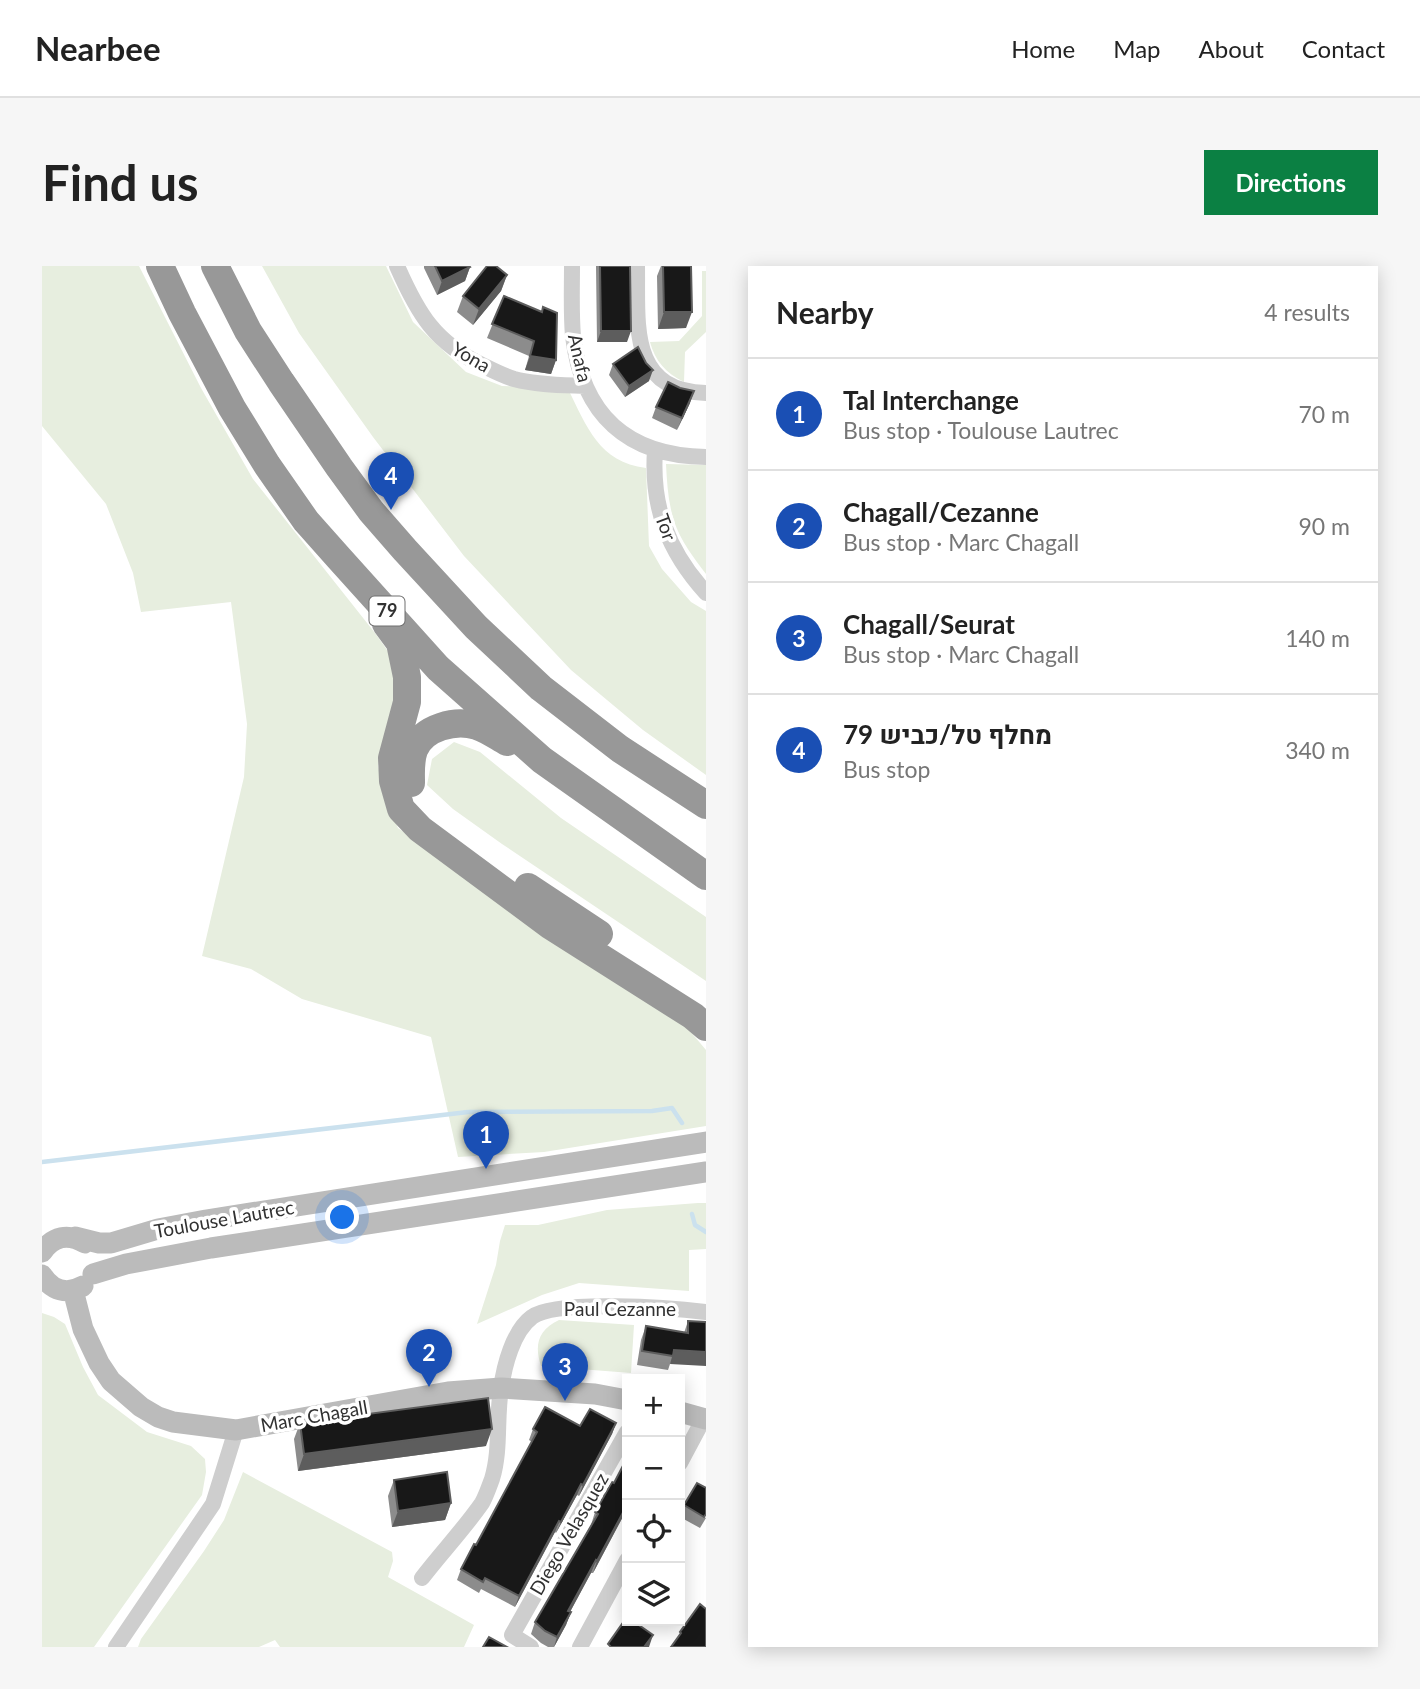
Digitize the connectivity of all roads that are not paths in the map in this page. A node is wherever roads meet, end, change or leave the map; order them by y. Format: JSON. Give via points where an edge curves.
{"nodes":[{"id":1,"x":160,"y":266,"type":"edge"},
{"id":2,"x":215,"y":266,"type":"edge"},
{"id":3,"x":397,"y":266,"type":"edge"},
{"id":4,"x":572,"y":266,"type":"edge"},
{"id":5,"x":637,"y":266,"type":"edge"},
{"id":6,"x":585,"y":386,"type":"junction"},
{"id":7,"x":706,"y":393,"type":"edge"},
{"id":8,"x":654,"y":450,"type":"junction"},
{"id":9,"x":706,"y":457,"type":"edge"},
{"id":10,"x":338,"y":557,"type":"junction"},
{"id":11,"x":706,"y":593,"type":"edge"},
{"id":12,"x":542,"y":760,"type":"junction"},
{"id":13,"x":678,"y":788,"type":"junction"},
{"id":14,"x":706,"y":796,"type":"edge"},
{"id":15,"x":706,"y":806,"type":"edge"},
{"id":16,"x":706,"y":876,"type":"edge"},
{"id":17,"x":706,"y":1006,"type":"edge"},
{"id":18,"x":706,"y":1027,"type":"edge"},
{"id":19,"x":706,"y":1142,"type":"edge"},
{"id":20,"x":706,"y":1172,"type":"edge"},
{"id":21,"x":75,"y":1237,"type":"junction"},
{"id":22,"x":43,"y":1250,"type":"edge"},
{"id":23,"x":93,"y":1274,"type":"junction"},
{"id":24,"x":53,"y":1284,"type":"edge"},
{"id":25,"x":706,"y":1312,"type":"edge"},
{"id":26,"x":501,"y":1388,"type":"junction"},
{"id":27,"x":622,"y":1399,"type":"edge"},
{"id":28,"x":685,"y":1413,"type":"edge"},
{"id":29,"x":705,"y":1418,"type":"edge"},
{"id":30,"x":236,"y":1430,"type":"junction"},
{"id":31,"x":624,"y":1437,"type":"edge"},
{"id":32,"x":685,"y":1454,"type":"edge"},
{"id":33,"x":625,"y":1563,"type":"edge"},
{"id":34,"x":422,"y":1578,"type":"dead end"},
{"id":35,"x":116,"y":1647,"type":"edge"},
{"id":36,"x":531,"y":1647,"type":"edge"},
{"id":37,"x":580,"y":1647,"type":"edge"}],
"edges":[{"from":1,"to":10,"type":"highway","number":"79","via":[[267,465]]},
{"from":2,"to":13,"type":"highway","via":[[281,382],[371,511],[405,550],[541,688]]},
{"from":3,"to":6,"type":"street","name":"Yona","via":[[423,317],[452,349],[514,379]]},
{"from":4,"to":6,"type":"street","name":"Anafa","via":[[573,338]]},
{"from":5,"to":7,"type":"street","via":[[639,334],[645,358],[667,383]]},
{"from":6,"to":8,"type":"street","name":"Anafa","via":[[611,423]]},
{"from":8,"to":9,"type":"street","name":"Anafa"},
{"from":8,"to":11,"type":"street","name":"Tor","via":[[655,494],[662,522],[678,557]]},
{"from":10,"to":12,"type":"highway","number":"79","via":[[438,668]]},
{"from":10,"to":18,"type":"highway","via":[[400,643],[407,702],[393,758],[393,781],[401,808],[420,829],[551,926]]},
{"from":12,"to":16,"type":"highway","number":"79"},
{"from":12,"to":17,"type":"highway","via":[[477,726],[454,723],[432,729],[415,746],[410,765],[412,788],[432,819]]},
{"from":13,"to":14,"type":"highway"},
{"from":13,"to":15,"type":"highway"},
{"from":19,"to":21,"type":"main road","name":"Toulouse Lautrec","via":[[206,1220],[111,1242]]},
{"from":20,"to":23,"type":"main road","name":"Toulouse Lautrec","via":[[211,1248]]},
{"from":21,"to":22,"type":"main road","via":[[59,1237]]},
{"from":21,"to":23,"type":"main road","via":[[94,1256]]},
{"from":23,"to":24,"type":"main road","via":[[82,1287]]},
{"from":24,"to":30,"type":"main road","name":"Marc Chagall","via":[[111,1381],[141,1407],[173,1422]]},
{"from":25,"to":26,"type":"street","name":"Paul Cezanne","via":[[595,1306],[550,1309],[533,1316],[520,1329]]},
{"from":26,"to":27,"type":"main road","name":"Marc Chagall"},
{"from":26,"to":30,"type":"main road","name":"Marc Chagall","via":[[448,1392]]},
{"from":26,"to":34,"type":"street","name":"Paul Cezanne","via":[[497,1453],[483,1501]]},
{"from":28,"to":29,"type":"main road"},
{"from":29,"to":32,"type":"street"},
{"from":30,"to":35,"type":"street","via":[[213,1504]]},
{"from":31,"to":36,"type":"street","name":"Diego Velasquez","via":[[512,1635]]},
{"from":33,"to":37,"type":"street"}]}
